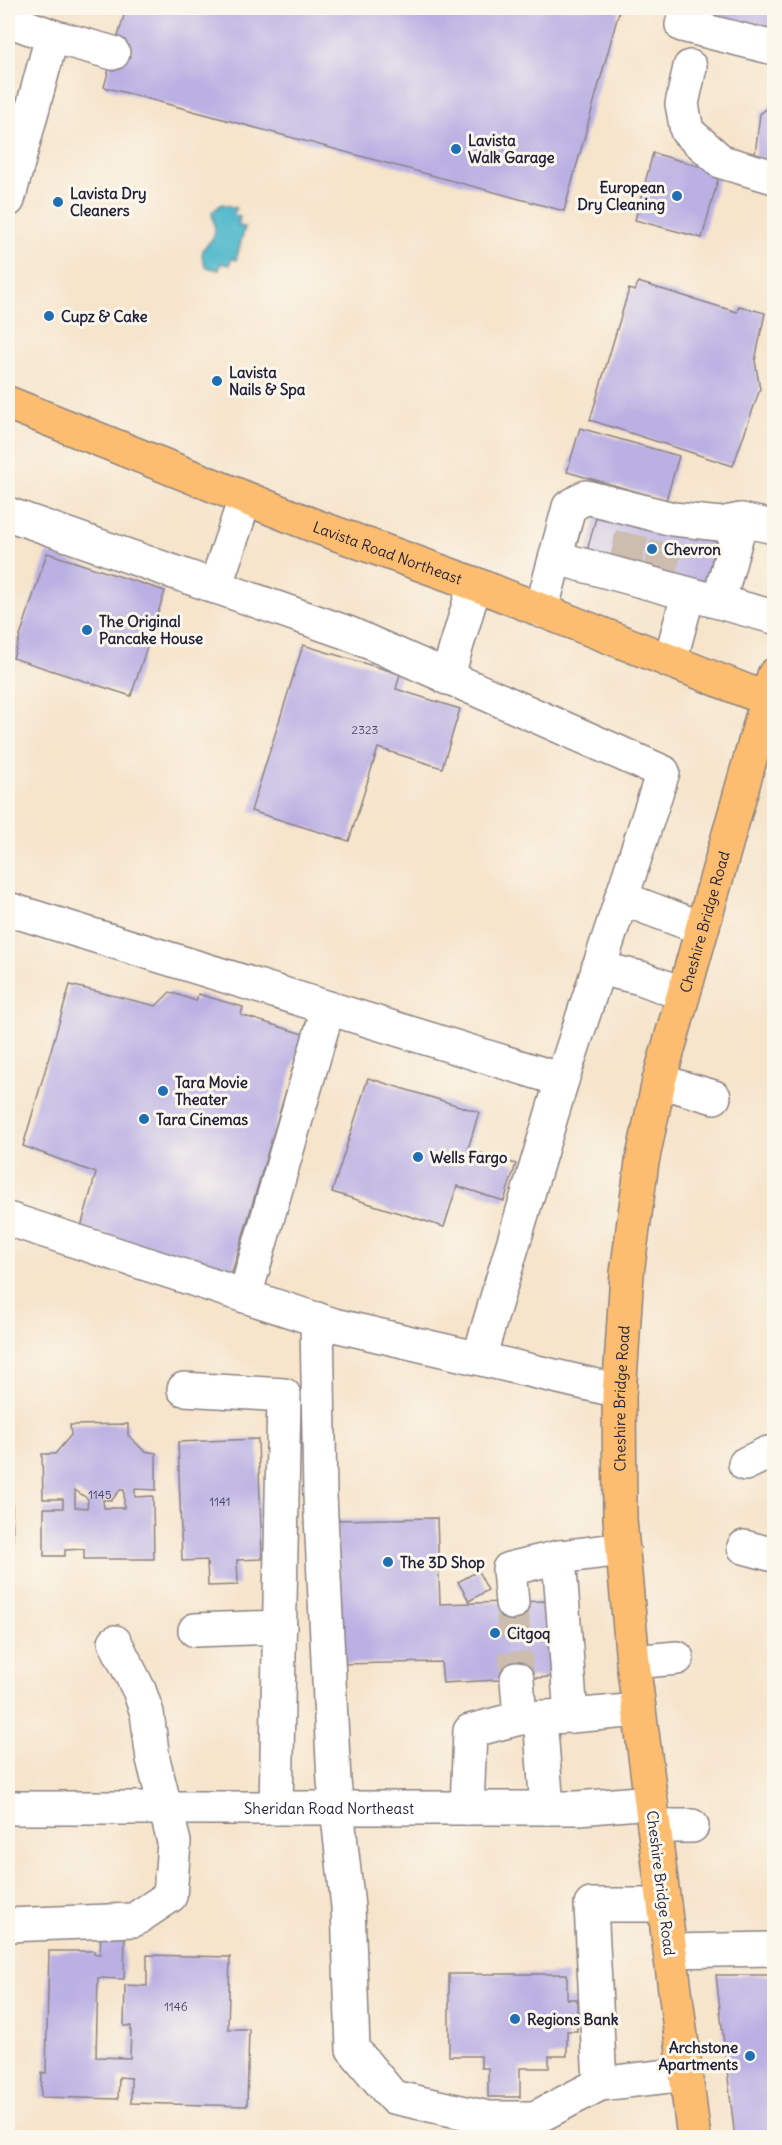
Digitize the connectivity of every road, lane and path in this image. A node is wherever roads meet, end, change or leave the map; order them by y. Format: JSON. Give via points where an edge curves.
{"nodes":[{"id":1,"x":687,"y":8,"type":"edge"},
{"id":2,"x":8,"y":20,"type":"edge"},
{"id":3,"x":52,"y":36,"type":"junction"},
{"id":4,"x":774,"y":48,"type":"edge"},
{"id":5,"x":113,"y":52,"type":"dead end"},
{"id":6,"x":690,"y":67,"type":"dead end"},
{"id":7,"x":774,"y":177,"type":"edge"},
{"id":8,"x":8,"y":200,"type":"edge"},
{"id":9,"x":8,"y":403,"type":"edge"},
{"id":10,"x":245,"y":499,"type":"junction"},
{"id":11,"x":8,"y":514,"type":"edge"},
{"id":12,"x":741,"y":520,"type":"junction"},
{"id":13,"x":774,"y":527,"type":"edge"},
{"id":14,"x":557,"y":558,"type":"junction"},
{"id":15,"x":475,"y":584,"type":"junction"},
{"id":16,"x":215,"y":587,"type":"junction"},
{"id":17,"x":704,"y":598,"type":"junction"},
{"id":18,"x":541,"y":610,"type":"junction"},
{"id":19,"x":774,"y":616,"type":"edge"},
{"id":20,"x":670,"y":661,"type":"junction"},
{"id":21,"x":447,"y":678,"type":"junction"},
{"id":22,"x":772,"y":692,"type":"edge"},
{"id":23,"x":621,"y":898,"type":"junction"},
{"id":24,"x":8,"y":909,"type":"edge"},
{"id":25,"x":701,"y":928,"type":"junction"},
{"id":26,"x":598,"y":968,"type":"junction"},
{"id":27,"x":683,"y":994,"type":"junction"},
{"id":28,"x":328,"y":1008,"type":"junction"},
{"id":29,"x":562,"y":1080,"type":"junction"},
{"id":30,"x":660,"y":1081,"type":"junction"},
{"id":31,"x":714,"y":1097,"type":"dead end"},
{"id":32,"x":8,"y":1220,"type":"edge"},
{"id":33,"x":245,"y":1296,"type":"junction"},
{"id":34,"x":317,"y":1319,"type":"junction"},
{"id":35,"x":479,"y":1358,"type":"junction"},
{"id":36,"x":184,"y":1389,"type":"dead end"},
{"id":37,"x":619,"y":1391,"type":"junction"},
{"id":38,"x":623,"y":1550,"type":"junction"},
{"id":39,"x":559,"y":1557,"type":"junction"},
{"id":40,"x":512,"y":1603,"type":"tunnel mouth"},
{"id":41,"x":280,"y":1627,"type":"junction"},
{"id":42,"x":195,"y":1630,"type":"dead end"},
{"id":43,"x":115,"y":1642,"type":"dead end"},
{"id":44,"x":677,"y":1658,"type":"dead end"},
{"id":45,"x":633,"y":1662,"type":"junction"},
{"id":46,"x":517,"y":1679,"type":"tunnel mouth"},
{"id":47,"x":639,"y":1710,"type":"junction"},
{"id":48,"x":544,"y":1717,"type":"junction"},
{"id":49,"x":8,"y":1808,"type":"edge"},
{"id":50,"x":276,"y":1808,"type":"junction"},
{"id":51,"x":335,"y":1808,"type":"junction"},
{"id":52,"x":467,"y":1808,"type":"junction"},
{"id":53,"x":547,"y":1808,"type":"junction"},
{"id":54,"x":165,"y":1810,"type":"junction"},
{"id":55,"x":652,"y":1814,"type":"junction"},
{"id":56,"x":692,"y":1826,"type":"dead end"},
{"id":57,"x":664,"y":1905,"type":"junction"},
{"id":58,"x":8,"y":1925,"type":"edge"},
{"id":59,"x":774,"y":1949,"type":"edge"},
{"id":60,"x":670,"y":1951,"type":"junction"},
{"id":61,"x":686,"y":2074,"type":"junction"},
{"id":62,"x":600,"y":2084,"type":"junction"},
{"id":63,"x":694,"y":2138,"type":"edge"}],
"edges":[{"from":1,"to":4,"type":"street","via":[[682,25]]},
{"from":2,"to":3,"type":"street"},
{"from":3,"to":5,"type":"street"},
{"from":3,"to":8,"type":"street"},
{"from":6,"to":7,"type":"street","via":[[682,104],[687,131],[722,162]]},
{"from":9,"to":10,"type":"main road","name":"Lavista Road Northeast"},
{"from":10,"to":15,"type":"main road","name":"Lavista Road Northeast"},
{"from":10,"to":16,"type":"street"},
{"from":11,"to":16,"type":"street"},
{"from":12,"to":13,"type":"street"},
{"from":12,"to":14,"type":"street","via":[[671,524],[586,497],[570,507]]},
{"from":12,"to":17,"type":"street"},
{"from":14,"to":17,"type":"street","via":[[623,570]]},
{"from":14,"to":18,"type":"street"},
{"from":15,"to":18,"type":"main road","name":"Lavista Road Northeast"},
{"from":15,"to":21,"type":"street"},
{"from":16,"to":21,"type":"street","via":[[348,633]]},
{"from":17,"to":19,"type":"street"},
{"from":17,"to":20,"type":"street"},
{"from":18,"to":20,"type":"main road","name":"Lavista Road Northeast"},
{"from":20,"to":22,"type":"main road","name":"Lavista Road Northeast"},
{"from":21,"to":23,"type":"street","via":[[663,772]]},
{"from":22,"to":25,"type":"main road","name":"Cheshire Bridge Road"},
{"from":23,"to":25,"type":"street"},
{"from":23,"to":26,"type":"street"},
{"from":24,"to":28,"type":"street"},
{"from":25,"to":27,"type":"main road","name":"Cheshire Bridge Road"},
{"from":26,"to":27,"type":"street","via":[[641,978]]},
{"from":26,"to":29,"type":"street"},
{"from":27,"to":30,"type":"main road","name":"Cheshire Bridge Road"},
{"from":28,"to":29,"type":"street"},
{"from":28,"to":33,"type":"street"},
{"from":29,"to":35,"type":"street"},
{"from":30,"to":31,"type":"street"},
{"from":30,"to":37,"type":"main road","name":"Cheshire Bridge Road","via":[[642,1162],[627,1273]]},
{"from":32,"to":33,"type":"street"},
{"from":33,"to":34,"type":"street"},
{"from":34,"to":35,"type":"street"},
{"from":34,"to":51,"type":"street","via":[[320,1496]]},
{"from":35,"to":37,"type":"street"},
{"from":36,"to":41,"type":"street","via":[[284,1395]]},
{"from":37,"to":38,"type":"main road","name":"Cheshire Bridge Road"},
{"from":38,"to":39,"type":"street"},
{"from":38,"to":45,"type":"main road","name":"Cheshire Bridge Road"},
{"from":39,"to":40,"type":"street","via":[[509,1569]]},
{"from":39,"to":48,"type":"street"},
{"from":41,"to":42,"type":"street"},
{"from":41,"to":50,"type":"street"},
{"from":43,"to":54,"type":"street","via":[[147,1713]]},
{"from":44,"to":45,"type":"street"},
{"from":45,"to":47,"type":"main road","name":"Cheshire Bridge Road"},
{"from":46,"to":48,"type":"street"},
{"from":47,"to":48,"type":"street"},
{"from":47,"to":55,"type":"main road","name":"Cheshire Bridge Road"},
{"from":48,"to":52,"type":"street","via":[[470,1731]]},
{"from":48,"to":53,"type":"street"},
{"from":49,"to":54,"type":"street","name":"Sheridan Road Northeast"},
{"from":50,"to":51,"type":"street","name":"Sheridan Road Northeast"},
{"from":50,"to":54,"type":"street","name":"Sheridan Road Northeast"},
{"from":51,"to":52,"type":"street","name":"Sheridan Road Northeast"},
{"from":51,"to":62,"type":"street","via":[[348,1907],[353,2049],[393,2097],[489,2118],[535,2118]]},
{"from":52,"to":53,"type":"street","name":"Sheridan Road Northeast"},
{"from":53,"to":55,"type":"street","name":"Sheridan Road Northeast"},
{"from":54,"to":58,"type":"street","via":[[174,1842],[170,1896],[134,1920]]},
{"from":55,"to":56,"type":"street","name":"Sheridan Road Northeast"},
{"from":55,"to":57,"type":"main road","name":"Cheshire Bridge Road"},
{"from":57,"to":60,"type":"main road","name":"Cheshire Bridge Road"},
{"from":57,"to":62,"type":"street","via":[[591,1905]]},
{"from":59,"to":60,"type":"street"},
{"from":60,"to":61,"type":"main road","name":"Cheshire Bridge Road"},
{"from":61,"to":62,"type":"street"},
{"from":61,"to":63,"type":"main road","name":"Cheshire Bridge Road"}]}
